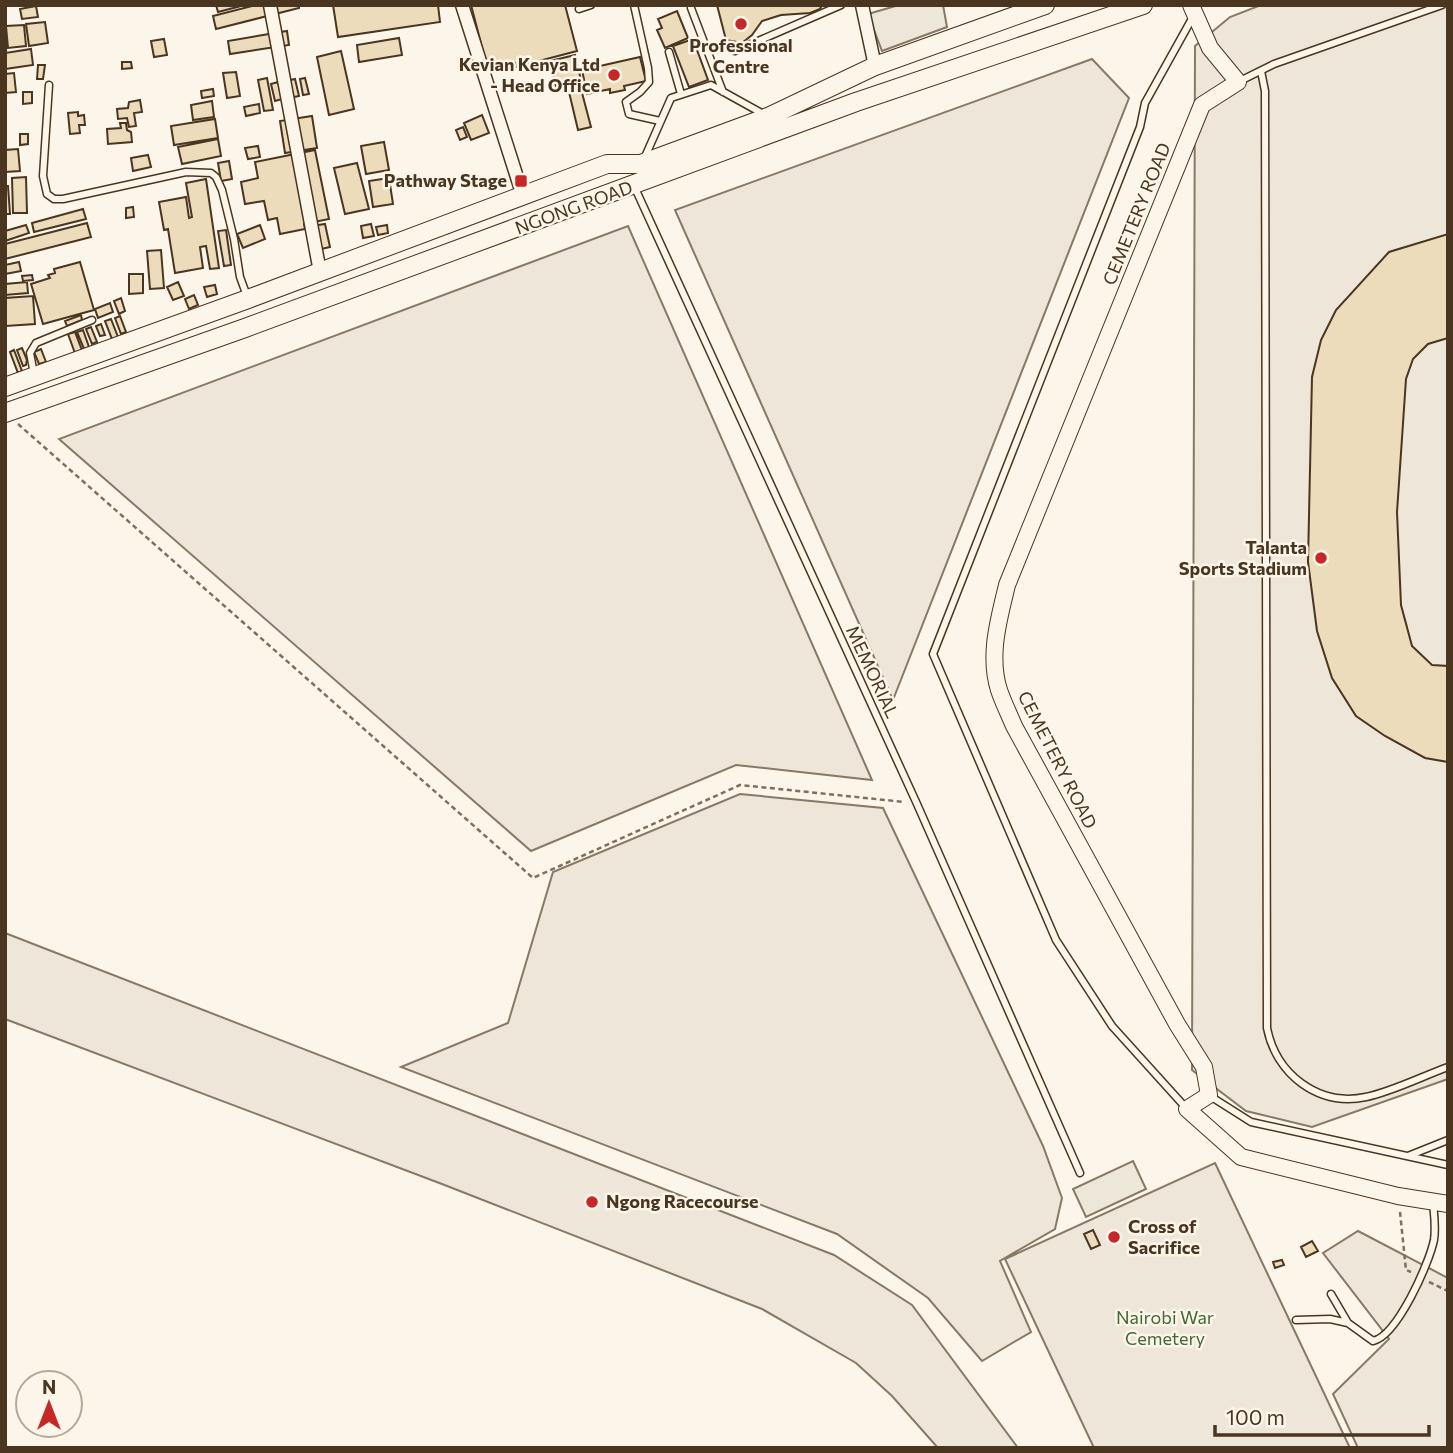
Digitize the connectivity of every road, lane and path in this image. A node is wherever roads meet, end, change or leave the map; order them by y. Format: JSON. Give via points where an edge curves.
{"nodes":[{"id":1,"x":270,"y":5,"type":"edge"},
{"id":2,"x":462,"y":5,"type":"edge"},
{"id":3,"x":591,"y":5,"type":"edge"},
{"id":4,"x":634,"y":5,"type":"edge"},
{"id":5,"x":841,"y":5,"type":"edge"},
{"id":6,"x":862,"y":5,"type":"edge"},
{"id":7,"x":1045,"y":5,"type":"edge"},
{"id":8,"x":1143,"y":5,"type":"edge"},
{"id":9,"x":1442,"y":5,"type":"edge"},
{"id":10,"x":691,"y":8,"type":"dead end"},
{"id":11,"x":579,"y":9,"type":"dead end"},
{"id":12,"x":1193,"y":9,"type":"edge"},
{"id":13,"x":735,"y":51,"type":"dead end"},
{"id":14,"x":669,"y":52,"type":"dead end"},
{"id":15,"x":876,"y":66,"type":"junction"},
{"id":16,"x":1261,"y":71,"type":"junction"},
{"id":17,"x":1238,"y":82,"type":"junction"},
{"id":18,"x":49,"y":85,"type":"dead end"},
{"id":19,"x":723,"y":92,"type":"junction"},
{"id":20,"x":681,"y":94,"type":"junction"},
{"id":21,"x":768,"y":117,"type":"junction"},
{"id":22,"x":660,"y":121,"type":"junction"},
{"id":23,"x":641,"y":164,"type":"junction"},
{"id":24,"x":634,"y":186,"type":"junction"},
{"id":25,"x":523,"y":195,"type":"junction"},
{"id":26,"x":320,"y":272,"type":"junction"},
{"id":27,"x":248,"y":299,"type":"junction"},
{"id":28,"x":92,"y":320,"type":"dead end"},
{"id":29,"x":35,"y":376,"type":"junction"},
{"id":30,"x":5,"y":387,"type":"edge"},
{"id":31,"x":5,"y":413,"type":"edge"},
{"id":32,"x":917,"y":804,"type":"junction"},
{"id":33,"x":1448,"y":1067,"type":"edge"},
{"id":34,"x":1209,"y":1095,"type":"junction"},
{"id":35,"x":1186,"y":1109,"type":"junction"},
{"id":36,"x":1448,"y":1140,"type":"edge"},
{"id":37,"x":1406,"y":1156,"type":"junction"},
{"id":38,"x":1448,"y":1165,"type":"edge"},
{"id":39,"x":1080,"y":1173,"type":"dead end"},
{"id":40,"x":1398,"y":1196,"type":"junction"},
{"id":41,"x":1440,"y":1203,"type":"edge"},
{"id":42,"x":1420,"y":1277,"type":"junction"},
{"id":43,"x":1448,"y":1292,"type":"edge"},
{"id":44,"x":1331,"y":1294,"type":"dead end"},
{"id":45,"x":1296,"y":1320,"type":"dead end"},
{"id":46,"x":1348,"y":1323,"type":"junction"}],
"edges":[{"from":1,"to":26,"type":"street"},
{"from":2,"to":25,"type":"street"},
{"from":3,"to":11,"type":"lane"},
{"from":4,"to":22,"type":"lane","via":[[649,82],[626,103],[629,114]]},
{"from":5,"to":13,"type":"lane"},
{"from":6,"to":15,"type":"street"},
{"from":7,"to":15,"type":"main road","name":"NGONG ROAD"},
{"from":8,"to":24,"type":"main road","name":"NGONG ROAD","via":[[856,102]]},
{"from":9,"to":16,"type":"lane"},
{"from":10,"to":19,"type":"lane"},
{"from":12,"to":17,"type":"street","via":[[1210,48]]},
{"from":12,"to":35,"type":"lane","via":[[1145,103],[1140,127],[933,654],[1056,940],[1112,1026]]},
{"from":14,"to":20,"type":"lane"},
{"from":15,"to":21,"type":"main road","name":"NGONG ROAD"},
{"from":16,"to":17,"type":"lane"},
{"from":16,"to":33,"type":"lane","via":[[1265,91],[1270,1044],[1287,1072],[1302,1085],[1331,1096],[1366,1097]]},
{"from":17,"to":34,"type":"street","name":"CEMETERY ROAD","via":[[1202,105],[1007,585],[995,636],[999,688],[1014,726],[1204,1067]]},
{"from":18,"to":27,"type":"lane","via":[[43,176],[47,194],[63,199],[186,172],[211,173],[222,190]]},
{"from":19,"to":20,"type":"lane","via":[[711,85]]},
{"from":19,"to":21,"type":"lane"},
{"from":20,"to":22,"type":"lane","via":[[671,97]]},
{"from":21,"to":23,"type":"main road","name":"NGONG ROAD"},
{"from":22,"to":23,"type":"lane"},
{"from":23,"to":25,"type":"main road","name":"NGONG ROAD","via":[[607,164]]},
{"from":24,"to":31,"type":"main road","name":"NGONG ROAD"},
{"from":24,"to":32,"type":"lane","name":"MEMORIAL"},
{"from":25,"to":26,"type":"main road","name":"NGONG ROAD"},
{"from":26,"to":27,"type":"main road","name":"NGONG ROAD"},
{"from":27,"to":29,"type":"main road","name":"NGONG ROAD"},
{"from":28,"to":29,"type":"lane","via":[[36,343],[30,353]]},
{"from":29,"to":30,"type":"main road","name":"NGONG ROAD"},
{"from":31,"to":32,"type":"path","via":[[534,878],[740,785]]},
{"from":32,"to":39,"type":"lane","name":"MEMORIAL"},
{"from":34,"to":35,"type":"street"},
{"from":34,"to":37,"type":"lane","via":[[1251,1122]]},
{"from":35,"to":40,"type":"street","via":[[1241,1157]]},
{"from":36,"to":37,"type":"lane"},
{"from":37,"to":38,"type":"lane"},
{"from":40,"to":41,"type":"street"},
{"from":40,"to":42,"type":"path","via":[[1406,1270]]},
{"from":41,"to":42,"type":"lane","via":[[1434,1239]]},
{"from":42,"to":43,"type":"path"},
{"from":42,"to":46,"type":"lane","via":[[1406,1307],[1377,1340]]},
{"from":44,"to":46,"type":"lane"},
{"from":45,"to":46,"type":"lane"}]}
